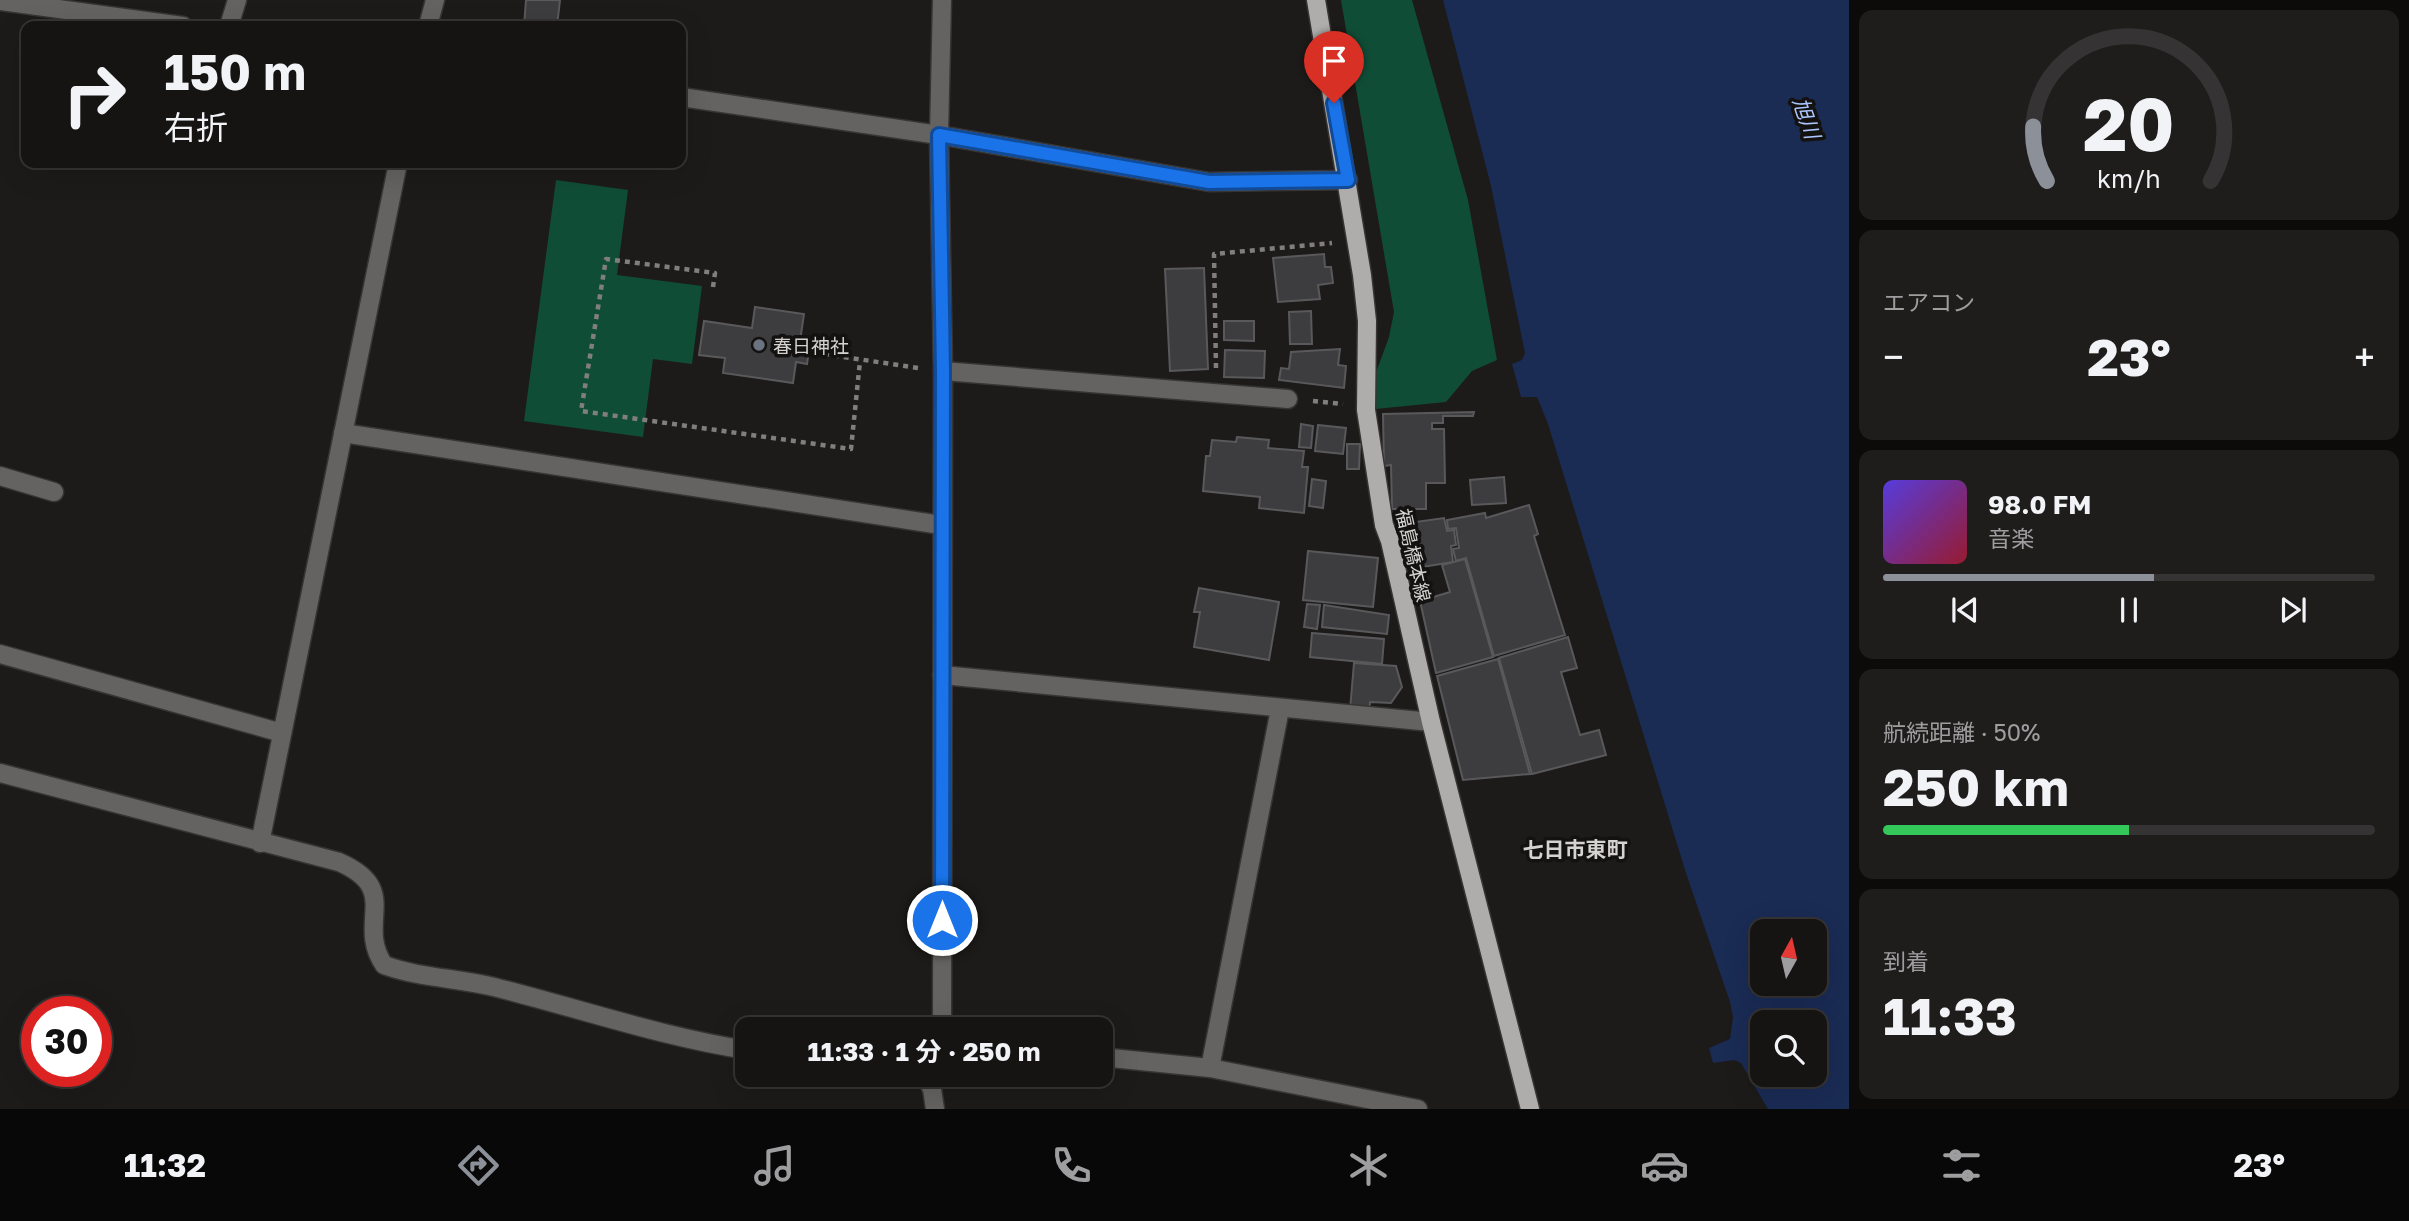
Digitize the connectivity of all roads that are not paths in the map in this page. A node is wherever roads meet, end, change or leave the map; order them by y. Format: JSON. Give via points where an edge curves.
{"nodes":[{"id":1,"x":237,"y":0,"type":"edge"},
{"id":2,"x":435,"y":0,"type":"edge"},
{"id":3,"x":942,"y":0,"type":"edge"},
{"id":4,"x":1316,"y":0,"type":"edge"},
{"id":5,"x":0,"y":1,"type":"edge"},
{"id":6,"x":146,"y":21,"type":"edge"},
{"id":7,"x":231,"y":21,"type":"edge"},
{"id":8,"x":429,"y":21,"type":"edge"},
{"id":9,"x":686,"y":98,"type":"edge"},
{"id":10,"x":939,"y":135,"type":"junction"},
{"id":11,"x":397,"y":168,"type":"edge"},
{"id":12,"x":1348,"y":180,"type":"junction"},
{"id":13,"x":943,"y":371,"type":"junction"},
{"id":14,"x":1288,"y":399,"type":"road end"},
{"id":15,"x":344,"y":433,"type":"junction"},
{"id":16,"x":0,"y":476,"type":"edge"},
{"id":17,"x":54,"y":492,"type":"dead end"},
{"id":18,"x":941,"y":525,"type":"junction"},
{"id":19,"x":0,"y":654,"type":"edge"},
{"id":20,"x":942,"y":675,"type":"junction"},
{"id":21,"x":1280,"y":709,"type":"junction"},
{"id":22,"x":1431,"y":722,"type":"junction"},
{"id":23,"x":282,"y":733,"type":"junction"},
{"id":24,"x":0,"y":773,"type":"edge"},
{"id":25,"x":260,"y":844,"type":"junction"},
{"id":26,"x":942,"y":1017,"type":"edge"},
{"id":27,"x":735,"y":1048,"type":"edge"},
{"id":28,"x":1113,"y":1058,"type":"edge"},
{"id":29,"x":1210,"y":1068,"type":"junction"},
{"id":30,"x":931,"y":1087,"type":"edge"},
{"id":31,"x":935,"y":1109,"type":"edge"},
{"id":32,"x":1418,"y":1109,"type":"edge"},
{"id":33,"x":1530,"y":1109,"type":"edge"}],
"edges":[{"from":1,"to":7,"type":"street"},
{"from":2,"to":8,"type":"street"},
{"from":3,"to":10,"type":"street"},
{"from":4,"to":12,"type":"main road","name":"福島橋本線"},
{"from":5,"to":6,"type":"street"},
{"from":9,"to":10,"type":"street"},
{"from":10,"to":12,"type":"street","via":[[1209,182]]},
{"from":10,"to":13,"type":"street"},
{"from":11,"to":15,"type":"street"},
{"from":12,"to":22,"type":"main road","name":"福島橋本線","via":[[1367,321],[1366,407],[1384,525]]},
{"from":13,"to":14,"type":"street"},
{"from":13,"to":18,"type":"street"},
{"from":15,"to":18,"type":"street"},
{"from":15,"to":23,"type":"street"},
{"from":16,"to":17,"type":"street"},
{"from":18,"to":20,"type":"street"},
{"from":19,"to":23,"type":"street"},
{"from":20,"to":21,"type":"street"},
{"from":20,"to":26,"type":"street"},
{"from":21,"to":22,"type":"street"},
{"from":21,"to":29,"type":"street"},
{"from":22,"to":33,"type":"main road","name":"福島橋本線"},
{"from":23,"to":25,"type":"street"},
{"from":24,"to":25,"type":"street"},
{"from":25,"to":27,"type":"street","via":[[339,862],[362,872],[372,888],[373,940],[384,965],[490,986]]},
{"from":28,"to":29,"type":"street"},
{"from":29,"to":32,"type":"street"},
{"from":30,"to":31,"type":"street"}]}
